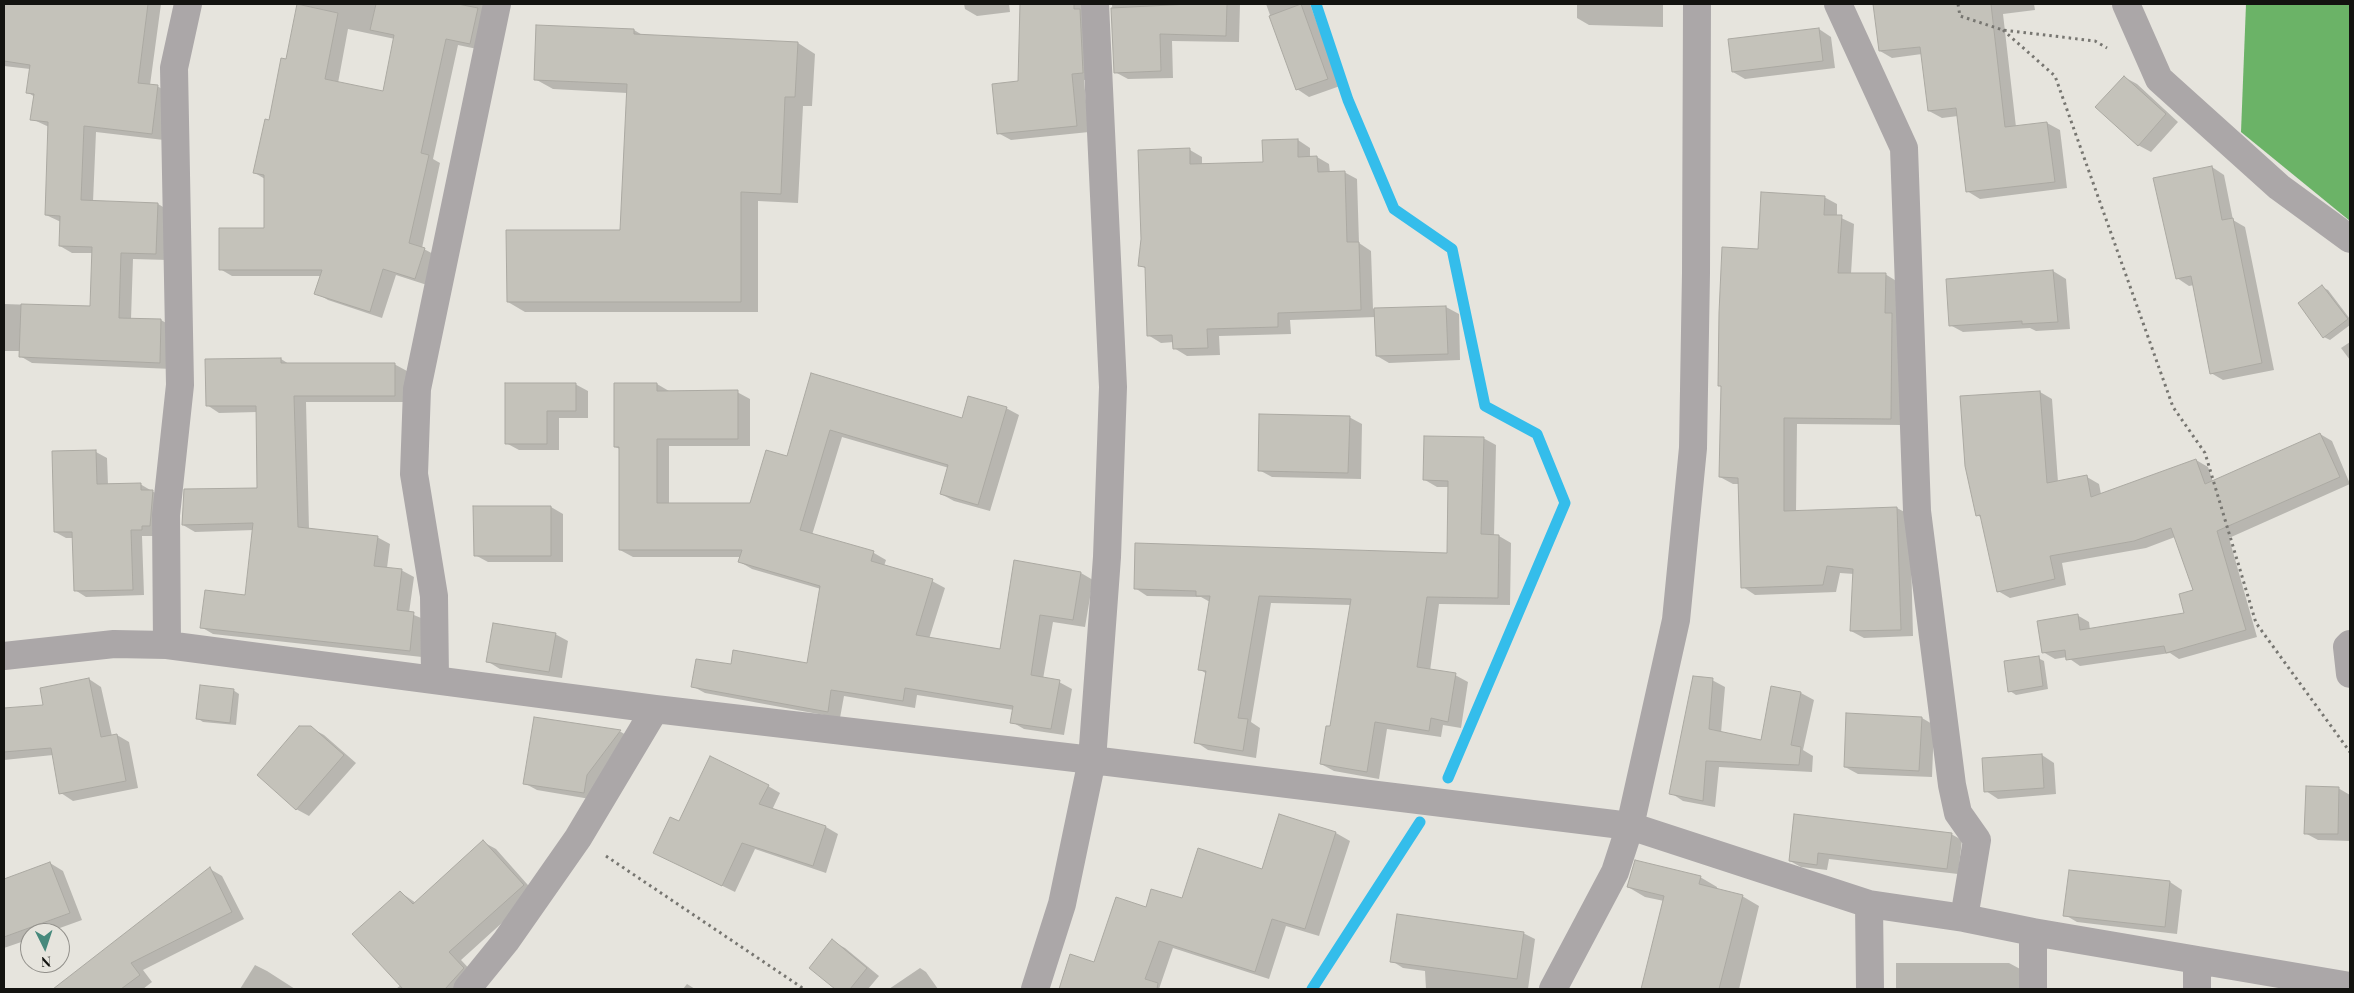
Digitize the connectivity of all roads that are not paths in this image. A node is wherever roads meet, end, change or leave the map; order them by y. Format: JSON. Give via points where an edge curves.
{"nodes":[{"id":1,"x":188,"y":4,"type":"edge"},
{"id":2,"x":497,"y":4,"type":"edge"},
{"id":3,"x":1095,"y":4,"type":"edge"},
{"id":4,"x":1697,"y":4,"type":"edge"},
{"id":5,"x":1838,"y":4,"type":"edge"},
{"id":6,"x":2126,"y":4,"type":"edge"},
{"id":7,"x":2350,"y":239,"type":"edge"},
{"id":8,"x":2350,"y":644,"type":"edge"},
{"id":9,"x":167,"y":645,"type":"junction"},
{"id":10,"x":4,"y":656,"type":"edge"},
{"id":11,"x":2350,"y":674,"type":"edge"},
{"id":12,"x":435,"y":679,"type":"junction"},
{"id":13,"x":655,"y":709,"type":"junction"},
{"id":14,"x":1092,"y":760,"type":"junction"},
{"id":15,"x":1630,"y":826,"type":"junction"},
{"id":16,"x":1869,"y":904,"type":"junction"},
{"id":17,"x":1964,"y":918,"type":"junction"},
{"id":18,"x":2033,"y":932,"type":"junction"},
{"id":19,"x":2197,"y":960,"type":"junction"},
{"id":20,"x":2350,"y":986,"type":"edge"},
{"id":21,"x":466,"y":989,"type":"edge"},
{"id":22,"x":1035,"y":989,"type":"edge"},
{"id":23,"x":1553,"y":989,"type":"edge"},
{"id":24,"x":1870,"y":989,"type":"edge"},
{"id":25,"x":2033,"y":989,"type":"edge"},
{"id":26,"x":2197,"y":989,"type":"edge"}],
"edges":[{"from":1,"to":9,"type":"street","via":[[174,68],[180,385],[166,515]]},
{"from":2,"to":12,"type":"street","via":[[417,389],[414,474],[434,596]]},
{"from":3,"to":14,"type":"street","via":[[1113,387],[1107,556]]},
{"from":4,"to":15,"type":"street","via":[[1692,448],[1676,620]]},
{"from":5,"to":17,"type":"street","via":[[1904,148],[1917,511],[1952,785],[1958,813],[1976,840]]},
{"from":6,"to":7,"type":"street","via":[[2159,80],[2279,187]]},
{"from":8,"to":11,"type":"street","via":[[2347,647]]},
{"from":9,"to":10,"type":"street","via":[[114,644]]},
{"from":9,"to":12,"type":"street"},
{"from":12,"to":13,"type":"street"},
{"from":13,"to":14,"type":"street"},
{"from":13,"to":21,"type":"street","via":[[578,838],[506,941]]},
{"from":14,"to":15,"type":"street"},
{"from":14,"to":22,"type":"street","via":[[1062,904]]},
{"from":15,"to":16,"type":"street"},
{"from":15,"to":23,"type":"street","via":[[1615,872]]},
{"from":16,"to":17,"type":"street"},
{"from":16,"to":24,"type":"street"},
{"from":17,"to":18,"type":"street"},
{"from":18,"to":19,"type":"street"},
{"from":18,"to":25,"type":"street"},
{"from":19,"to":20,"type":"street"},
{"from":19,"to":26,"type":"street"}]}
